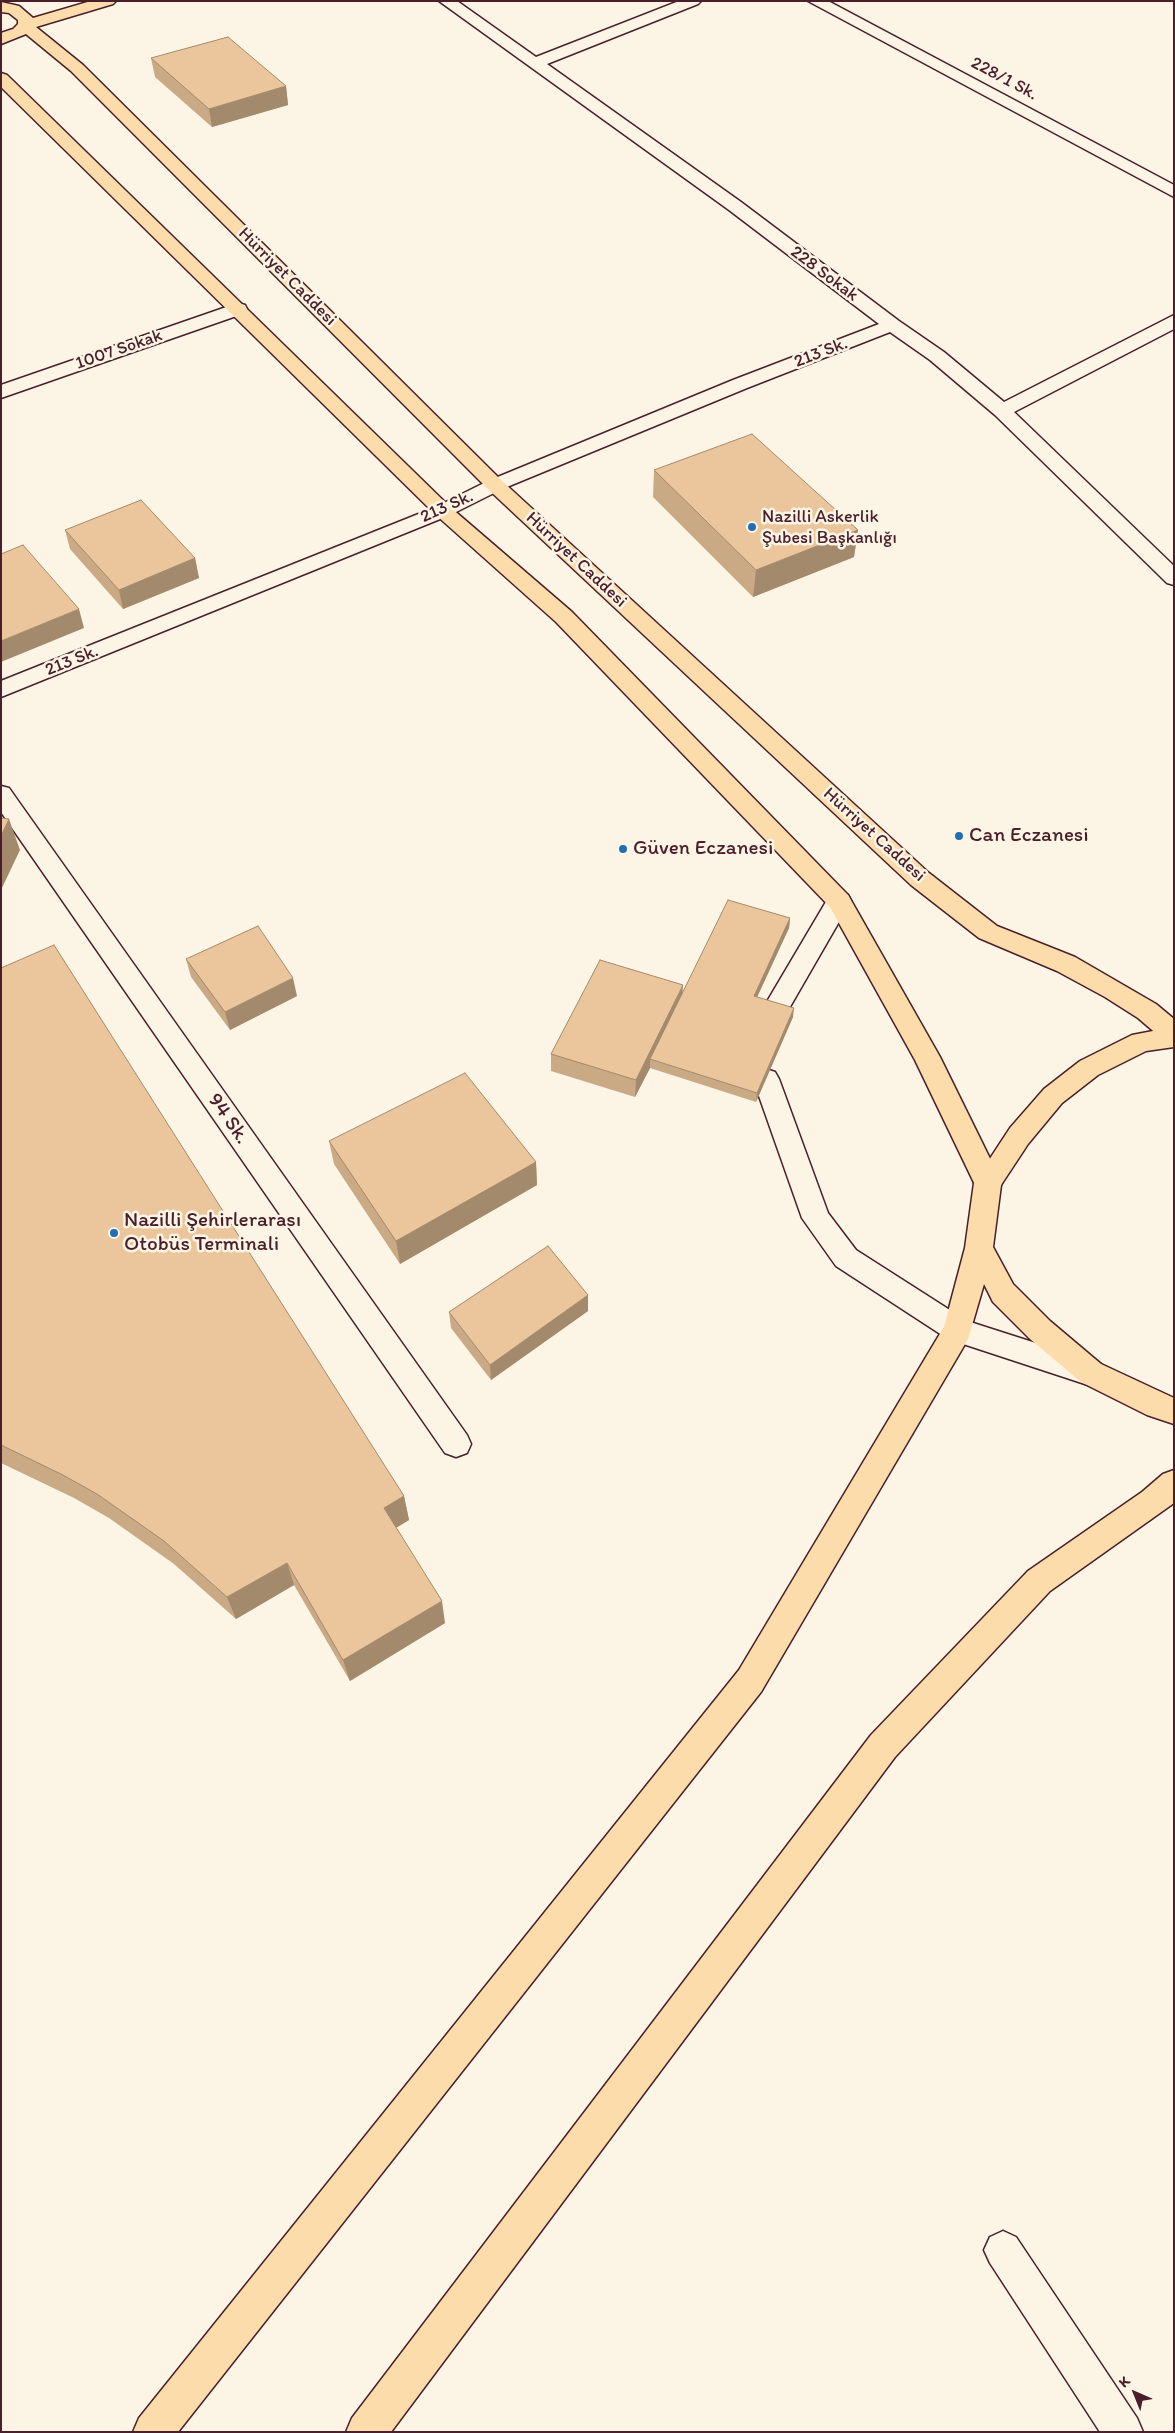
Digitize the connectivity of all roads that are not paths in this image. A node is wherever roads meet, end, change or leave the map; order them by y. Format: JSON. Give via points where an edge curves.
{"nodes":[{"id":1,"x":108,"y":1,"type":"edge"},
{"id":2,"x":447,"y":1,"type":"edge"},
{"id":3,"x":693,"y":1,"type":"edge"},
{"id":4,"x":816,"y":1,"type":"edge"},
{"id":5,"x":31,"y":4,"type":"dead end"},
{"id":6,"x":12,"y":13,"type":"edge"},
{"id":7,"x":1,"y":39,"type":"edge"},
{"id":8,"x":536,"y":63,"type":"junction"},
{"id":9,"x":1,"y":78,"type":"edge"},
{"id":10,"x":1174,"y":192,"type":"edge"},
{"id":11,"x":238,"y":308,"type":"junction"},
{"id":12,"x":1174,"y":321,"type":"edge"},
{"id":13,"x":892,"y":325,"type":"junction"},
{"id":14,"x":1,"y":392,"type":"edge"},
{"id":15,"x":1002,"y":411,"type":"junction"},
{"id":16,"x":495,"y":485,"type":"junction"},
{"id":17,"x":443,"y":511,"type":"junction"},
{"id":18,"x":1174,"y":578,"type":"edge"},
{"id":19,"x":1,"y":690,"type":"edge"},
{"id":20,"x":1,"y":794,"type":"edge"},
{"id":21,"x":839,"y":901,"type":"junction"},
{"id":22,"x":774,"y":1012,"type":"edge"},
{"id":23,"x":1174,"y":1035,"type":"edge"},
{"id":24,"x":766,"y":1079,"type":"edge"},
{"id":25,"x":988,"y":1183,"type":"junction"},
{"id":26,"x":980,"y":1248,"type":"junction"},
{"id":27,"x":958,"y":1330,"type":"junction"},
{"id":28,"x":1090,"y":1373,"type":"junction"},
{"id":29,"x":1174,"y":1411,"type":"edge"},
{"id":30,"x":456,"y":1444,"type":"dead end"},
{"id":31,"x":1174,"y":1484,"type":"edge"},
{"id":32,"x":1003,"y":2250,"type":"dead end"},
{"id":33,"x":153,"y":2432,"type":"edge"},
{"id":34,"x":366,"y":2432,"type":"edge"},
{"id":35,"x":1123,"y":2432,"type":"edge"}],
"edges":[{"from":1,"to":6,"type":"main road"},
{"from":2,"to":8,"type":"street","name":"228 Sokak"},
{"from":3,"to":8,"type":"street"},
{"from":4,"to":10,"type":"street","name":"228/1 Sk."},
{"from":5,"to":6,"type":"main road"},
{"from":6,"to":7,"type":"main road","via":[[19,32]]},
{"from":6,"to":16,"type":"main road","name":"Hürriyet Caddesi","via":[[77,68]]},
{"from":8,"to":13,"type":"street","name":"228 Sokak","via":[[735,206]]},
{"from":9,"to":11,"type":"main road"},
{"from":11,"to":14,"type":"street","name":"1007 Sokak"},
{"from":11,"to":17,"type":"main road"},
{"from":12,"to":15,"type":"street"},
{"from":13,"to":15,"type":"street","name":"228 Sokak","via":[[937,356]]},
{"from":13,"to":16,"type":"street","name":"213 Sk."},
{"from":15,"to":18,"type":"street","name":"228 Sokak"},
{"from":16,"to":17,"type":"street","name":"213 Sk."},
{"from":16,"to":23,"type":"main road","name":"Hürriyet Caddesi","via":[[920,878],[988,932],[1066,964],[1114,990],[1147,1011]]},
{"from":17,"to":19,"type":"street","name":"213 Sk."},
{"from":17,"to":21,"type":"main road","via":[[564,618]]},
{"from":20,"to":30,"type":"street","name":"94 Sk."},
{"from":21,"to":22,"type":"street"},
{"from":21,"to":25,"type":"main road","via":[[928,1057]]},
{"from":23,"to":25,"type":"main road","via":[[1141,1042],[1089,1068],[1048,1103],[1019,1136]]},
{"from":24,"to":27,"type":"street","via":[[816,1218],[846,1258]]},
{"from":25,"to":26,"type":"main road"},
{"from":26,"to":27,"type":"main road"},
{"from":26,"to":28,"type":"main road","via":[[1003,1293]]},
{"from":27,"to":28,"type":"street"},
{"from":27,"to":33,"type":"main road","via":[[750,1681]]},
{"from":28,"to":29,"type":"main road"},
{"from":31,"to":34,"type":"main road","via":[[1039,1581],[883,1746]]},
{"from":32,"to":35,"type":"street"}]}
